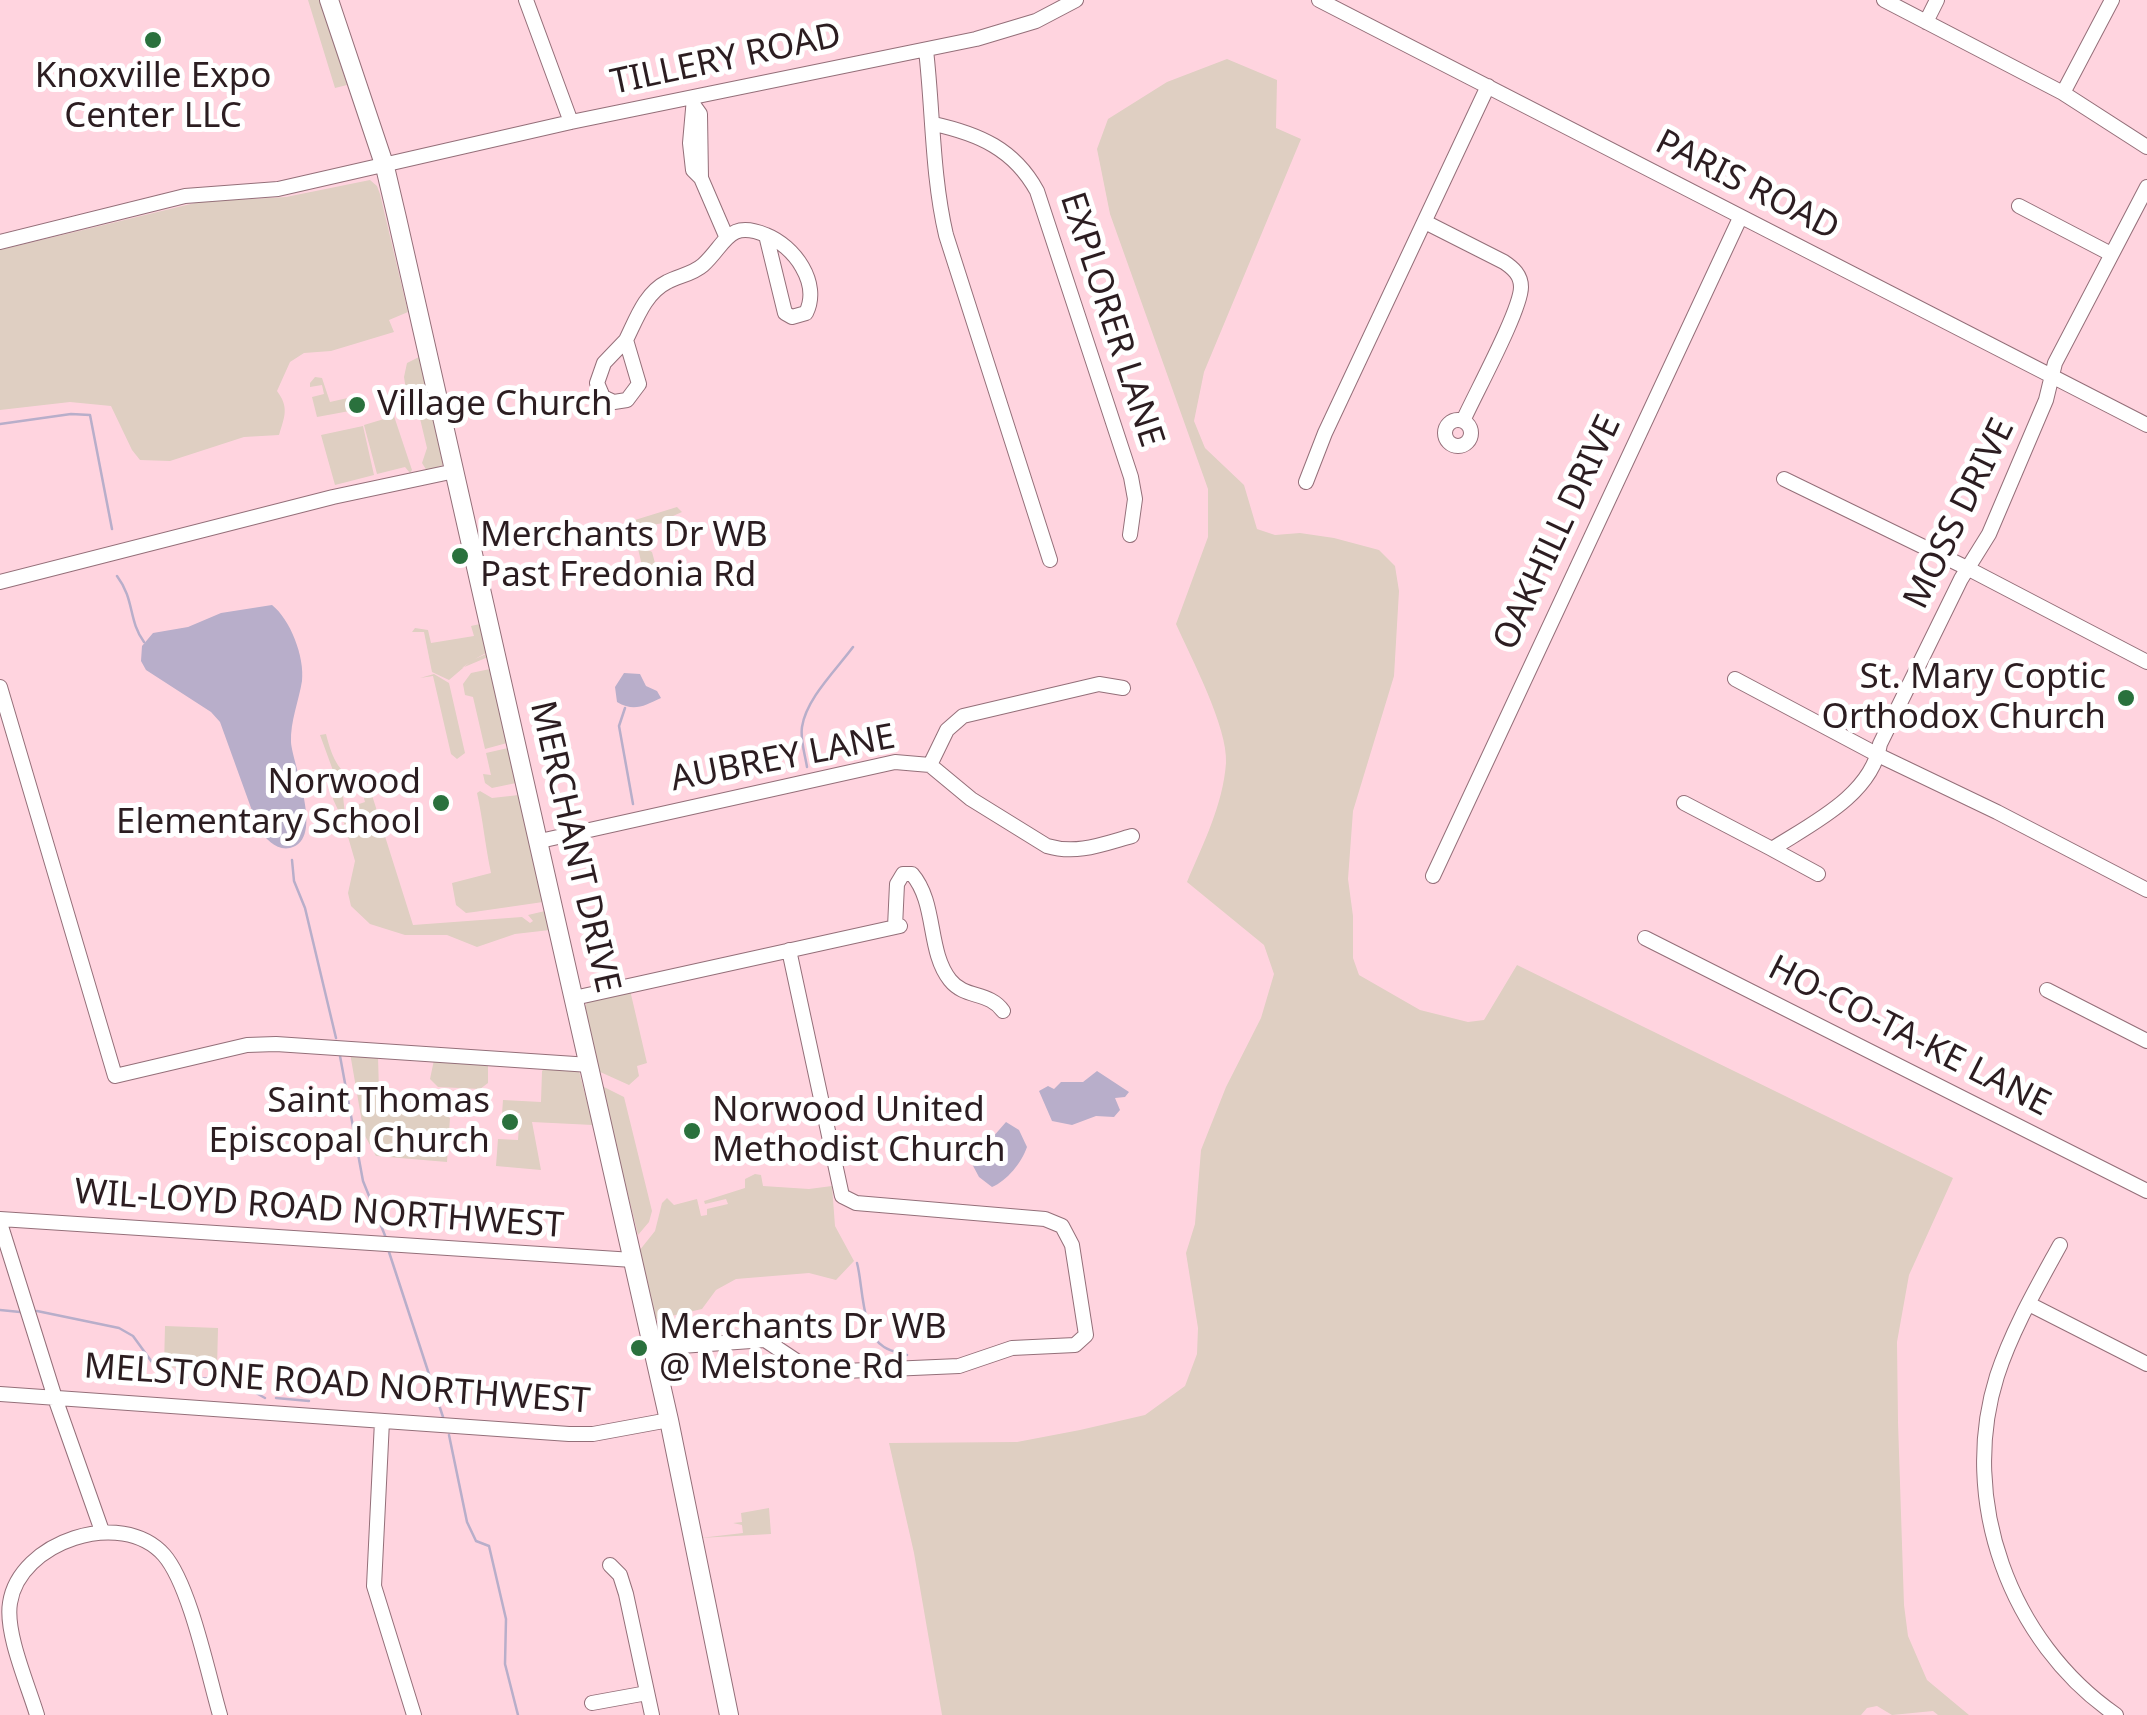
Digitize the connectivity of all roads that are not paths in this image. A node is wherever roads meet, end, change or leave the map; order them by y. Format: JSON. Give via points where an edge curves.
{"nodes":[{"id":1,"x":329,"y":0,"type":"edge"},
{"id":2,"x":526,"y":0,"type":"edge"},
{"id":3,"x":1076,"y":0,"type":"edge"},
{"id":4,"x":1319,"y":0,"type":"edge"},
{"id":5,"x":1884,"y":0,"type":"edge"},
{"id":6,"x":1937,"y":0,"type":"edge"},
{"id":7,"x":2112,"y":0,"type":"edge"},
{"id":8,"x":1926,"y":22,"type":"junction"},
{"id":9,"x":926,"y":50,"type":"junction"},
{"id":10,"x":1488,"y":86,"type":"junction"},
{"id":11,"x":2063,"y":93,"type":"junction"},
{"id":12,"x":694,"y":102,"type":"junction"},
{"id":13,"x":571,"y":122,"type":"junction"},
{"id":14,"x":934,"y":124,"type":"junction"},
{"id":15,"x":2147,"y":146,"type":"edge"},
{"id":16,"x":384,"y":167,"type":"junction"},
{"id":17,"x":2147,"y":187,"type":"edge"},
{"id":18,"x":2019,"y":206,"type":"dead end"},
{"id":19,"x":1740,"y":218,"type":"junction"},
{"id":20,"x":1425,"y":222,"type":"junction"},
{"id":21,"x":766,"y":235,"type":"junction"},
{"id":22,"x":726,"y":236,"type":"junction"},
{"id":23,"x":0,"y":242,"type":"edge"},
{"id":24,"x":2112,"y":254,"type":"junction"},
{"id":25,"x":626,"y":340,"type":"dead end"},
{"id":26,"x":2053,"y":377,"type":"junction"},
{"id":27,"x":1464,"y":420,"type":"dead end"},
{"id":28,"x":2147,"y":426,"type":"edge"},
{"id":29,"x":455,"y":471,"type":"junction"},
{"id":30,"x":1784,"y":479,"type":"dead end"},
{"id":31,"x":1306,"y":482,"type":"dead end"},
{"id":32,"x":1130,"y":534,"type":"dead end"},
{"id":33,"x":1050,"y":560,"type":"dead end"},
{"id":34,"x":1968,"y":568,"type":"junction"},
{"id":35,"x":0,"y":582,"type":"edge"},
{"id":36,"x":2147,"y":662,"type":"edge"},
{"id":37,"x":1736,"y":679,"type":"dead end"},
{"id":38,"x":0,"y":687,"type":"edge"},
{"id":39,"x":1123,"y":688,"type":"dead end"},
{"id":40,"x":1878,"y":755,"type":"junction"},
{"id":41,"x":930,"y":765,"type":"junction"},
{"id":42,"x":1684,"y":804,"type":"dead end"},
{"id":43,"x":1132,"y":836,"type":"dead end"},
{"id":44,"x":540,"y":840,"type":"junction"},
{"id":45,"x":1772,"y":849,"type":"junction"},
{"id":46,"x":1818,"y":874,"type":"dead end"},
{"id":47,"x":1433,"y":876,"type":"dead end"},
{"id":48,"x":2147,"y":890,"type":"edge"},
{"id":49,"x":1644,"y":938,"type":"dead end"},
{"id":50,"x":790,"y":950,"type":"junction"},
{"id":51,"x":2047,"y":990,"type":"dead end"},
{"id":52,"x":574,"y":998,"type":"junction"},
{"id":53,"x":1004,"y":1011,"type":"dead end"},
{"id":54,"x":2147,"y":1041,"type":"edge"},
{"id":55,"x":590,"y":1065,"type":"junction"},
{"id":56,"x":2147,"y":1191,"type":"edge"},
{"id":57,"x":0,"y":1221,"type":"edge"},
{"id":58,"x":2060,"y":1245,"type":"dead end"},
{"id":59,"x":633,"y":1260,"type":"junction"},
{"id":60,"x":2029,"y":1304,"type":"junction"},
{"id":61,"x":652,"y":1348,"type":"junction"},
{"id":62,"x":2147,"y":1364,"type":"edge"},
{"id":63,"x":0,"y":1394,"type":"edge"},
{"id":64,"x":55,"y":1398,"type":"junction"},
{"id":65,"x":669,"y":1420,"type":"junction"},
{"id":66,"x":382,"y":1421,"type":"junction"},
{"id":67,"x":102,"y":1531,"type":"junction"},
{"id":68,"x":610,"y":1566,"type":"dead end"},
{"id":69,"x":647,"y":1694,"type":"junction"},
{"id":70,"x":592,"y":1703,"type":"dead end"},
{"id":71,"x":37,"y":1715,"type":"edge"},
{"id":72,"x":220,"y":1715,"type":"edge"},
{"id":73,"x":414,"y":1715,"type":"edge"},
{"id":74,"x":652,"y":1715,"type":"edge"},
{"id":75,"x":729,"y":1715,"type":"edge"},
{"id":76,"x":2116,"y":1715,"type":"edge"}],
"edges":[{"from":1,"to":16,"type":"main road","name":"MERCHANT DRIVE"},
{"from":2,"to":13,"type":"street"},
{"from":3,"to":9,"type":"street","name":"TILLERY ROAD","via":[[1010,30]]},
{"from":4,"to":10,"type":"street","name":"PARIS ROAD"},
{"from":5,"to":8,"type":"street"},
{"from":6,"to":8,"type":"street"},
{"from":7,"to":11,"type":"street"},
{"from":8,"to":11,"type":"street"},
{"from":9,"to":12,"type":"street","name":"TILLERY ROAD"},
{"from":9,"to":14,"type":"street"},
{"from":10,"to":19,"type":"street","name":"PARIS ROAD"},
{"from":10,"to":20,"type":"street"},
{"from":11,"to":15,"type":"street"},
{"from":12,"to":13,"type":"street","name":"TILLERY ROAD"},
{"from":12,"to":22,"type":"street","via":[[701,178]]},
{"from":13,"to":16,"type":"street","name":"TILLERY ROAD"},
{"from":14,"to":32,"type":"street","name":"EXPLORER LANE","via":[[993,143],[1036,191],[1131,477]]},
{"from":14,"to":33,"type":"street","via":[[946,235]]},
{"from":16,"to":23,"type":"street","name":"TILLERY ROAD","via":[[278,189],[185,196]]},
{"from":16,"to":29,"type":"main road","name":"MERCHANT DRIVE"},
{"from":17,"to":24,"type":"street","name":"MOSS DRIVE"},
{"from":18,"to":24,"type":"street"},
{"from":19,"to":26,"type":"street","name":"PARIS ROAD"},
{"from":19,"to":47,"type":"street","name":"OAKHILL DRIVE"},
{"from":20,"to":27,"type":"street","via":[[1504,262],[1520,278],[1518,302]]},
{"from":20,"to":31,"type":"street"},
{"from":21,"to":21,"type":"street","via":[[789,249],[805,274],[811,301],[806,312],[786,313]]},
{"from":21,"to":22,"type":"street","via":[[743,229]]},
{"from":22,"to":25,"type":"street","via":[[704,264],[660,285]]},
{"from":24,"to":26,"type":"street","name":"MOSS DRIVE"},
{"from":26,"to":28,"type":"street","name":"PARIS ROAD"},
{"from":26,"to":34,"type":"street","name":"MOSS DRIVE","via":[[2026,452]]},
{"from":29,"to":35,"type":"street"},
{"from":29,"to":44,"type":"main road","name":"MERCHANT DRIVE"},
{"from":30,"to":34,"type":"street"},
{"from":34,"to":36,"type":"street"},
{"from":34,"to":40,"type":"street","name":"MOSS DRIVE"},
{"from":37,"to":40,"type":"street"},
{"from":38,"to":55,"type":"street","via":[[115,1076],[247,1045]]},
{"from":39,"to":41,"type":"street","via":[[1099,684],[963,716],[947,730]]},
{"from":40,"to":45,"type":"street","name":"MOSS DRIVE","via":[[1842,802]]},
{"from":40,"to":48,"type":"street"},
{"from":41,"to":43,"type":"street","name":"AUBREY LANE","via":[[1047,846],[1072,852]]},
{"from":41,"to":44,"type":"street","name":"AUBREY LANE","via":[[895,762]]},
{"from":42,"to":45,"type":"street"},
{"from":44,"to":52,"type":"main road","name":"MERCHANT DRIVE"},
{"from":45,"to":46,"type":"street"},
{"from":49,"to":56,"type":"street","name":"HO-CO-TA-KE LANE"},
{"from":50,"to":52,"type":"street"},
{"from":50,"to":53,"type":"street","via":[[898,927],[898,884],[902,874],[912,874],[947,977],[961,990],[996,1000]]},
{"from":50,"to":61,"type":"street","via":[[842,1196],[856,1203],[1062,1226],[1072,1244],[1086,1335],[1074,1345],[1012,1348],[959,1366],[821,1372],[764,1340]]},
{"from":51,"to":54,"type":"street"},
{"from":52,"to":55,"type":"main road","name":"MERCHANT DRIVE"},
{"from":55,"to":59,"type":"main road","name":"MERCHANT DRIVE"},
{"from":57,"to":59,"type":"street","name":"WIL-LOYD ROAD NORTHWEST"},
{"from":57,"to":64,"type":"street"},
{"from":58,"to":60,"type":"street"},
{"from":59,"to":61,"type":"main road","name":"MERCHANT DRIVE"},
{"from":60,"to":62,"type":"street"},
{"from":60,"to":76,"type":"street","via":[[1996,1378],[1988,1414],[1984,1470],[1990,1523],[2012,1590],[2041,1642]]},
{"from":61,"to":65,"type":"main road","name":"MERCHANT DRIVE"},
{"from":63,"to":64,"type":"street","name":"MELSTONE ROAD NORTHWEST"},
{"from":64,"to":66,"type":"street","name":"MELSTONE ROAD NORTHWEST"},
{"from":64,"to":67,"type":"street"},
{"from":65,"to":66,"type":"street","name":"MELSTONE ROAD NORTHWEST","via":[[593,1434]]},
{"from":65,"to":75,"type":"main road","name":"MERCHANT DRIVE"},
{"from":66,"to":73,"type":"street","via":[[374,1586]]},
{"from":67,"to":71,"type":"street","via":[[38,1557],[14,1586],[10,1622]]},
{"from":67,"to":72,"type":"street","via":[[154,1546],[171,1565]]},
{"from":68,"to":69,"type":"street","via":[[622,1579]]},
{"from":69,"to":70,"type":"street"},
{"from":69,"to":74,"type":"street"}]}
